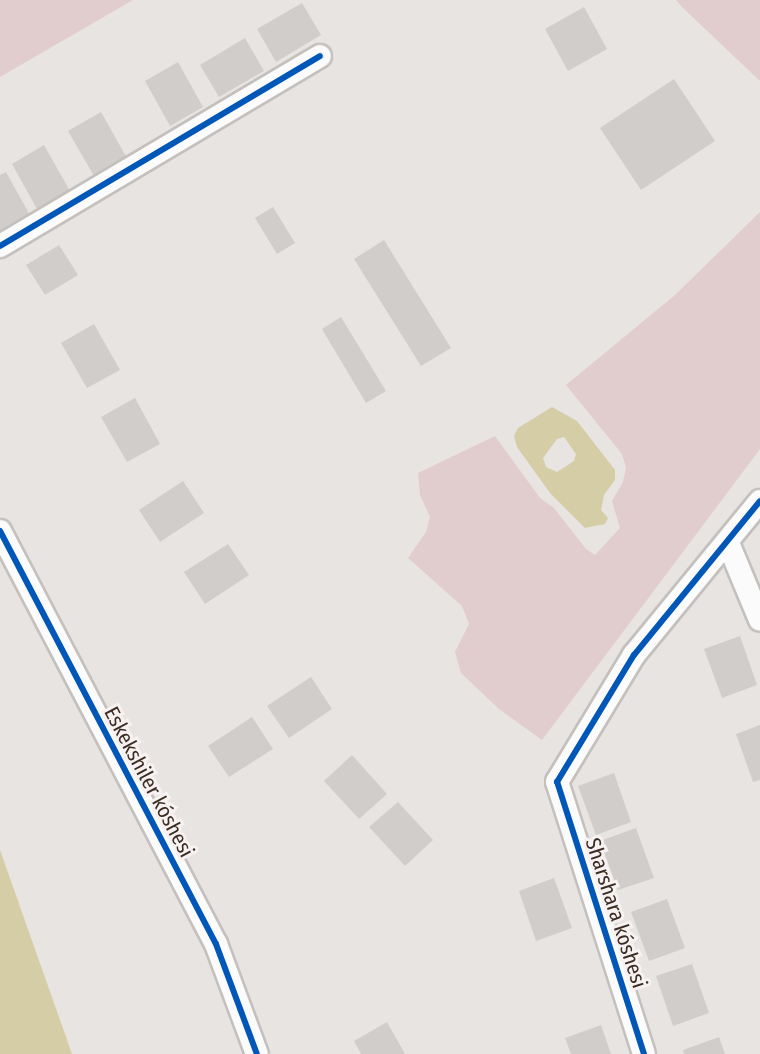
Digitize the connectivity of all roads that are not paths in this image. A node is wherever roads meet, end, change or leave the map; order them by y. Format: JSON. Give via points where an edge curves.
{"nodes":[{"id":1,"x":320,"y":56,"type":"dead end"},
{"id":2,"x":0,"y":246,"type":"edge"},
{"id":3,"x":760,"y":501,"type":"edge"},
{"id":4,"x":0,"y":531,"type":"edge"},
{"id":5,"x":728,"y":543,"type":"junction"},
{"id":6,"x":760,"y":620,"type":"edge"},
{"id":7,"x":257,"y":1054,"type":"edge"},
{"id":8,"x":644,"y":1054,"type":"edge"}],
"edges":[{"from":1,"to":2,"type":"street"},
{"from":3,"to":5,"type":"street"},
{"from":4,"to":7,"type":"street","name":"Eskekshiler kóshesi","via":[[216,944]]},
{"from":5,"to":6,"type":"street"},
{"from":5,"to":8,"type":"street","name":"Sharshara kóshesi","via":[[634,655],[557,782]]}]}
